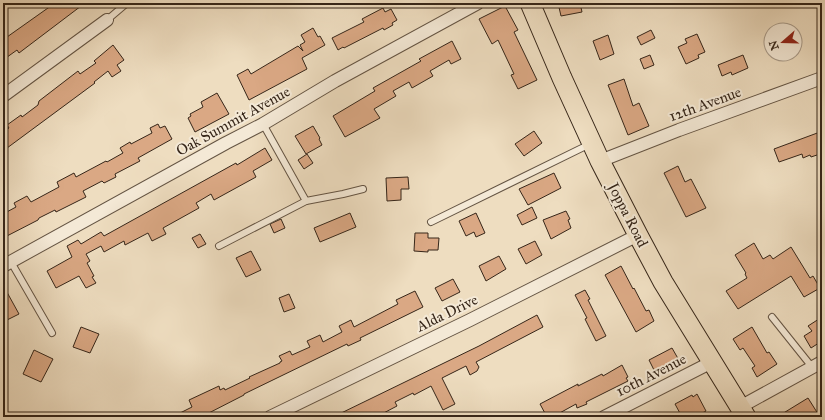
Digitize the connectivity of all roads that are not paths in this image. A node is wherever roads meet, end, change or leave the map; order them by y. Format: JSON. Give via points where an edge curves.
{"nodes":[{"id":1,"x":127,"y":3,"type":"edge"},
{"id":2,"x":478,"y":3,"type":"edge"},
{"id":3,"x":530,"y":3,"type":"edge"},
{"id":4,"x":466,"y":6,"type":"edge"},
{"id":5,"x":107,"y":20,"type":"joint"},
{"id":6,"x":822,"y":78,"type":"edge"},
{"id":7,"x":3,"y":96,"type":"edge"},
{"id":8,"x":263,"y":124,"type":"junction"},
{"id":9,"x":592,"y":143,"type":"junction"},
{"id":10,"x":600,"y":161,"type":"junction"},
{"id":11,"x":363,"y":189,"type":"dead end"},
{"id":12,"x":306,"y":201,"type":"junction"},
{"id":13,"x":431,"y":222,"type":"dead end"},
{"id":14,"x":638,"y":235,"type":"junction"},
{"id":15,"x":219,"y":246,"type":"dead end"},
{"id":16,"x":7,"y":264,"type":"edge"},
{"id":17,"x":772,"y":317,"type":"dead end"},
{"id":18,"x":52,"y":333,"type":"dead end"},
{"id":19,"x":712,"y":362,"type":"junction"},
{"id":20,"x":817,"y":365,"type":"edge"},
{"id":21,"x":743,"y":412,"type":"edge"},
{"id":22,"x":270,"y":417,"type":"edge"},
{"id":23,"x":604,"y":417,"type":"edge"}],
"edges":[{"from":1,"to":5,"type":"lane"},
{"from":2,"to":4,"type":"street","name":"Oak Summit Avenue"},
{"from":3,"to":9,"type":"main road","name":"Joppa Road"},
{"from":4,"to":8,"type":"street","name":"Oak Summit Avenue"},
{"from":5,"to":7,"type":"street"},
{"from":6,"to":10,"type":"street","name":"12th Avenue"},
{"from":8,"to":12,"type":"lane"},
{"from":8,"to":16,"type":"street","name":"Oak Summit Avenue"},
{"from":9,"to":10,"type":"main road","name":"Joppa Road"},
{"from":9,"to":13,"type":"lane"},
{"from":10,"to":14,"type":"main road","name":"Joppa Road"},
{"from":11,"to":12,"type":"lane"},
{"from":12,"to":15,"type":"lane"},
{"from":14,"to":19,"type":"main road","name":"Joppa Road","via":[[663,282]]},
{"from":14,"to":22,"type":"street","name":"Alda Drive"},
{"from":16,"to":18,"type":"lane"},
{"from":17,"to":20,"type":"lane"},
{"from":19,"to":21,"type":"main road","name":"Joppa Road"},
{"from":19,"to":23,"type":"street","name":"10th Avenue"},
{"from":20,"to":21,"type":"street"}]}
